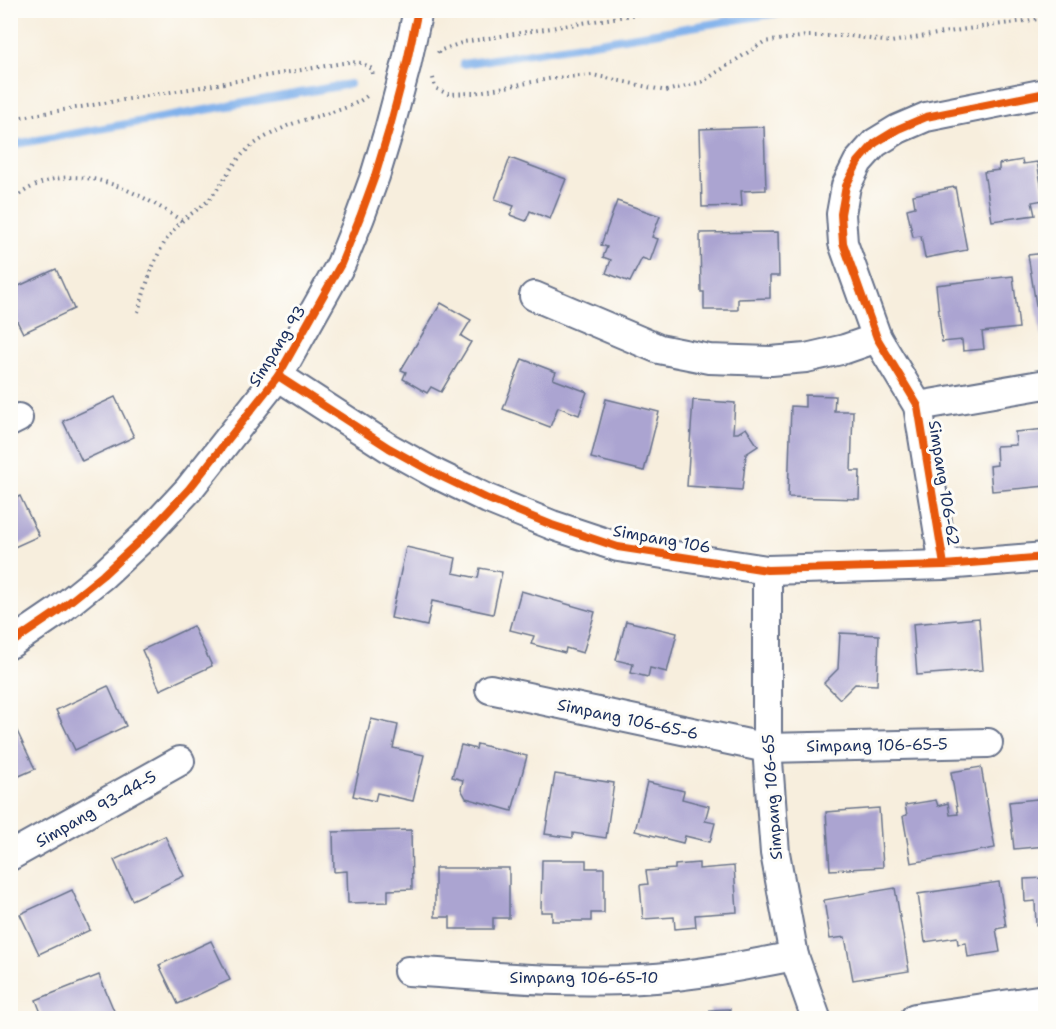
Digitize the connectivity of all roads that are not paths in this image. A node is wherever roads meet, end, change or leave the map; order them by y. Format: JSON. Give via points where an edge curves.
{"nodes":[{"id":1,"x":418,"y":10,"type":"edge"},
{"id":2,"x":1046,"y":93,"type":"edge"},
{"id":3,"x":534,"y":296,"type":"dead end"},
{"id":4,"x":877,"y":338,"type":"junction"},
{"id":5,"x":278,"y":376,"type":"junction"},
{"id":6,"x":1046,"y":384,"type":"edge"},
{"id":7,"x":918,"y":406,"type":"junction"},
{"id":8,"x":1046,"y":557,"type":"edge"},
{"id":9,"x":944,"y":565,"type":"junction"},
{"id":10,"x":767,"y":570,"type":"junction"},
{"id":11,"x":10,"y":644,"type":"edge"},
{"id":12,"x":490,"y":689,"type":"dead end"},
{"id":13,"x":988,"y":743,"type":"dead end"},
{"id":14,"x":766,"y":748,"type":"junction"},
{"id":15,"x":180,"y":761,"type":"dead end"},
{"id":16,"x":10,"y":856,"type":"edge"},
{"id":17,"x":794,"y":956,"type":"junction"},
{"id":18,"x":408,"y":971,"type":"dead end"},
{"id":19,"x":1038,"y":1000,"type":"dead end"},
{"id":20,"x":816,"y":1018,"type":"edge"},
{"id":21,"x":915,"y":1018,"type":"edge"}],
"edges":[{"from":1,"to":5,"type":"street","name":"Simpang 93","via":[[389,130],[360,218],[341,264]]},
{"from":2,"to":4,"type":"street","name":"Simpang 106-62","via":[[926,117],[875,143],[858,162],[846,186],[841,214],[843,243]]},
{"from":3,"to":4,"type":"street","via":[[659,349],[709,359],[806,358]]},
{"from":4,"to":7,"type":"street","name":"Simpang 106-62"},
{"from":5,"to":10,"type":"street","name":"Simpang 106","via":[[389,448],[488,499],[618,547]]},
{"from":5,"to":11,"type":"street","name":"Simpang 93","via":[[189,489],[148,534],[57,612]]},
{"from":6,"to":7,"type":"street"},
{"from":7,"to":9,"type":"street","name":"Simpang 106-62"},
{"from":8,"to":9,"type":"street","name":"Simpang 106"},
{"from":9,"to":10,"type":"street","name":"Simpang 106"},
{"from":10,"to":14,"type":"street","name":"Simpang 106-65"},
{"from":12,"to":14,"type":"street","name":"Simpang 106-65-6"},
{"from":13,"to":14,"type":"street","name":"Simpang 106-65-5"},
{"from":14,"to":17,"type":"street","name":"Simpang 106-65","via":[[775,853]]},
{"from":15,"to":16,"type":"street","name":"Simpang 93-44-5"},
{"from":17,"to":18,"type":"street","name":"Simpang 106-65-10","via":[[640,979],[527,979]]},
{"from":17,"to":20,"type":"street","name":"Simpang 106-65"},
{"from":19,"to":21,"type":"street"}]}
